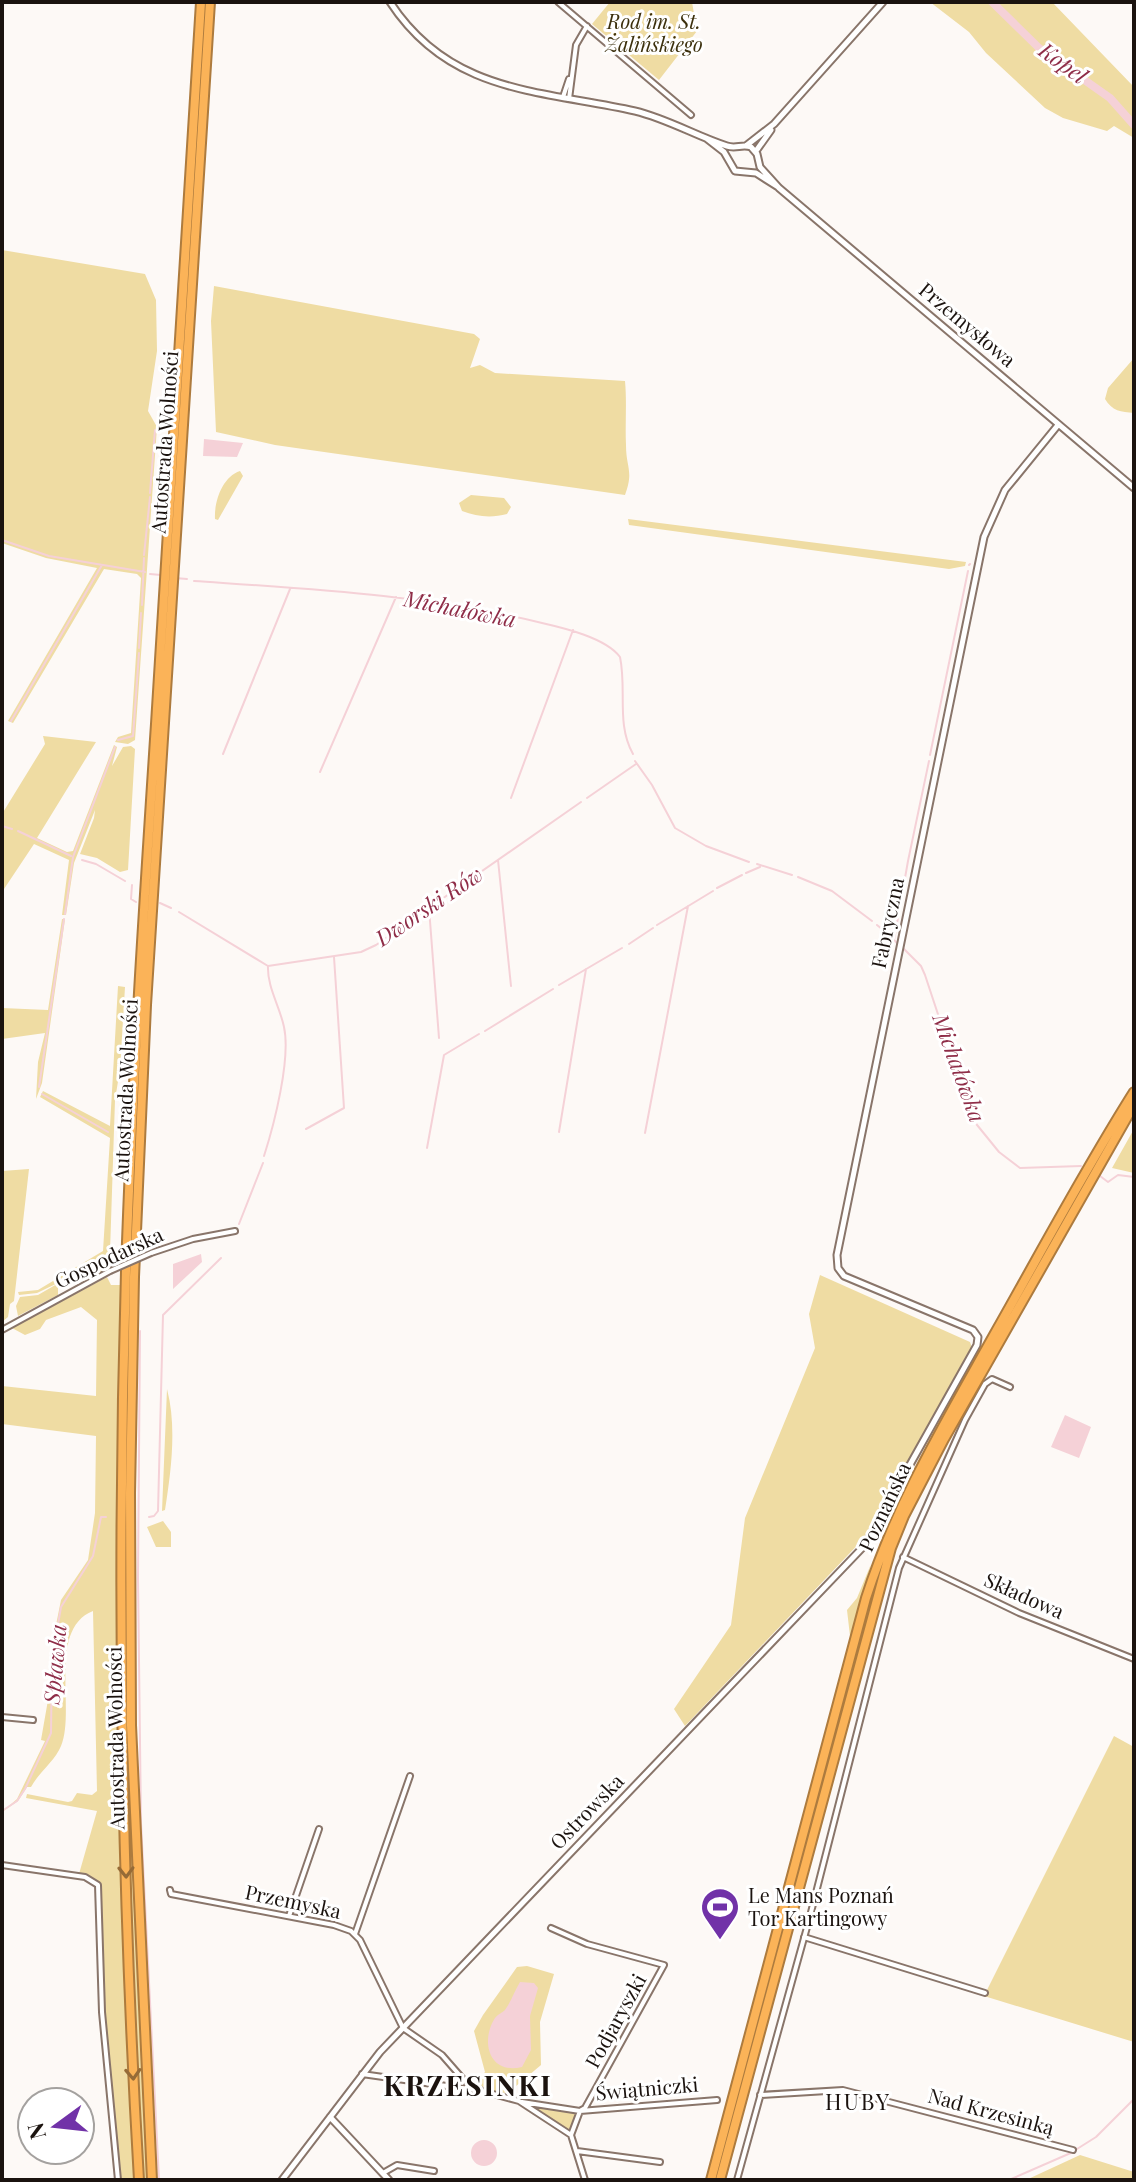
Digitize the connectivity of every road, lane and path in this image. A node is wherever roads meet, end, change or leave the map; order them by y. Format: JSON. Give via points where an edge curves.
{"nodes":[{"id":1,"x":201,"y":2,"type":"edge"},
{"id":2,"x":210,"y":2,"type":"edge"},
{"id":3,"x":390,"y":2,"type":"edge"},
{"id":4,"x":558,"y":2,"type":"edge"},
{"id":5,"x":883,"y":2,"type":"edge"},
{"id":6,"x":587,"y":26,"type":"junction"},
{"id":7,"x":566,"y":98,"type":"junction"},
{"id":8,"x":691,"y":115,"type":"dead end"},
{"id":9,"x":774,"y":124,"type":"junction"},
{"id":10,"x":705,"y":137,"type":"junction"},
{"id":11,"x":746,"y":145,"type":"junction"},
{"id":12,"x":735,"y":147,"type":"junction"},
{"id":13,"x":756,"y":152,"type":"junction"},
{"id":14,"x":729,"y":159,"type":"junction"},
{"id":15,"x":758,"y":161,"type":"junction"},
{"id":16,"x":751,"y":172,"type":"junction"},
{"id":17,"x":779,"y":188,"type":"junction"},
{"id":18,"x":1058,"y":425,"type":"junction"},
{"id":19,"x":1134,"y":488,"type":"edge"},
{"id":20,"x":170,"y":554,"type":"junction"},
{"id":21,"x":168,"y":584,"type":"junction"},
{"id":22,"x":1134,"y":1092,"type":"edge"},
{"id":23,"x":1134,"y":1105,"type":"edge"},
{"id":24,"x":235,"y":1231,"type":"dead end"},
{"id":25,"x":2,"y":1330,"type":"edge"},
{"id":26,"x":969,"y":1361,"type":"joint"},
{"id":27,"x":1010,"y":1387,"type":"dead end"},
{"id":28,"x":883,"y":1545,"type":"junction"},
{"id":29,"x":903,"y":1557,"type":"junction"},
{"id":30,"x":870,"y":1562,"type":"dead end"},
{"id":31,"x":848,"y":1642,"type":"dead end"},
{"id":32,"x":1134,"y":1659,"type":"edge"},
{"id":33,"x":848,"y":1665,"type":"junction"},
{"id":34,"x":2,"y":1717,"type":"edge"},
{"id":35,"x":33,"y":1720,"type":"dead end"},
{"id":36,"x":410,"y":1776,"type":"dead end"},
{"id":37,"x":319,"y":1829,"type":"dead end"},
{"id":38,"x":2,"y":1865,"type":"edge"},
{"id":39,"x":170,"y":1890,"type":"dead end"},
{"id":40,"x":289,"y":1916,"type":"junction"},
{"id":41,"x":551,"y":1928,"type":"dead end"},
{"id":42,"x":355,"y":1934,"type":"junction"},
{"id":43,"x":804,"y":1937,"type":"junction"},
{"id":44,"x":769,"y":1978,"type":"junction"},
{"id":45,"x":985,"y":1993,"type":"dead end"},
{"id":46,"x":403,"y":2028,"type":"junction"},
{"id":47,"x":362,"y":2074,"type":"junction"},
{"id":48,"x":463,"y":2079,"type":"junction"},
{"id":49,"x":459,"y":2089,"type":"junction"},
{"id":50,"x":482,"y":2091,"type":"junction"},
{"id":51,"x":760,"y":2095,"type":"junction"},
{"id":52,"x":717,"y":2100,"type":"dead end"},
{"id":53,"x":519,"y":2101,"type":"junction"},
{"id":54,"x":580,"y":2111,"type":"junction"},
{"id":55,"x":330,"y":2117,"type":"junction"},
{"id":56,"x":571,"y":2135,"type":"junction"},
{"id":57,"x":1073,"y":2150,"type":"dead end"},
{"id":58,"x":577,"y":2151,"type":"junction"},
{"id":59,"x":660,"y":2162,"type":"dead end"},
{"id":60,"x":434,"y":2171,"type":"dead end"},
{"id":61,"x":383,"y":2173,"type":"junction"},
{"id":62,"x":118,"y":2180,"type":"edge"},
{"id":63,"x":139,"y":2180,"type":"edge"},
{"id":64,"x":154,"y":2180,"type":"edge"},
{"id":65,"x":282,"y":2180,"type":"edge"},
{"id":66,"x":389,"y":2180,"type":"edge"},
{"id":67,"x":585,"y":2180,"type":"edge"},
{"id":68,"x":711,"y":2180,"type":"edge"},
{"id":69,"x":720,"y":2180,"type":"edge"},
{"id":70,"x":737,"y":2180,"type":"edge"}],
"edges":[{"from":1,"to":20,"type":"highway","name":"Autostrada Wolności"},
{"from":2,"to":20,"type":"highway","name":"Autostrada Wolności"},
{"from":3,"to":7,"type":"street","via":[[421,39],[463,70],[502,86]]},
{"from":4,"to":6,"type":"street"},
{"from":5,"to":9,"type":"street"},
{"from":6,"to":7,"type":"street","via":[[576,45]]},
{"from":6,"to":8,"type":"street"},
{"from":7,"to":10,"type":"street","via":[[646,114]]},
{"from":9,"to":11,"type":"street"},
{"from":9,"to":13,"type":"street"},
{"from":10,"to":12,"type":"street"},
{"from":10,"to":14,"type":"street"},
{"from":11,"to":12,"type":"street"},
{"from":11,"to":13,"type":"street"},
{"from":12,"to":14,"type":"street"},
{"from":13,"to":15,"type":"street"},
{"from":14,"to":16,"type":"street","via":[[737,172]]},
{"from":15,"to":16,"type":"street"},
{"from":15,"to":17,"type":"street","name":"Przemysłowa"},
{"from":16,"to":17,"type":"street","name":"Przemysłowa"},
{"from":17,"to":18,"type":"street","name":"Przemysłowa"},
{"from":18,"to":19,"type":"street","name":"Przemysłowa"},
{"from":18,"to":26,"type":"street","name":"Fabryczna","via":[[1008,485],[984,537],[837,1255],[839,1271],[847,1278],[973,1330],[978,1339]]},
{"from":20,"to":21,"type":"highway","name":"Autostrada Wolności"},
{"from":21,"to":63,"type":"highway","name":"Autostrada Wolności","one_way":true,"via":[[132,1114],[123,1403],[127,1928]]},
{"from":21,"to":64,"type":"highway","name":"Autostrada Wolności","via":[[131,1401],[131,1725]]},
{"from":22,"to":28,"type":"highway","name":"Poznańska","via":[[938,1434]]},
{"from":23,"to":44,"type":"highway","name":"Poznańska","via":[[904,1516]]},
{"from":24,"to":25,"type":"street","name":"Gospodarska","bridge":true,"via":[[151,1253]]},
{"from":26,"to":46,"type":"street","name":"Ostrowska","via":[[865,1545]]},
{"from":27,"to":29,"type":"street","via":[[992,1379],[985,1384]]},
{"from":28,"to":30,"type":"highway"},
{"from":28,"to":33,"type":"highway","name":"Poznańska"},
{"from":29,"to":32,"type":"street","name":"Składowa","via":[[1019,1613]]},
{"from":29,"to":43,"type":"street"},
{"from":31,"to":33,"type":"highway"},
{"from":33,"to":44,"type":"highway","name":"Poznańska"},
{"from":34,"to":35,"type":"street"},
{"from":36,"to":42,"type":"street"},
{"from":37,"to":40,"type":"street"},
{"from":38,"to":62,"type":"street","via":[[85,1877],[99,1890],[102,2012]]},
{"from":39,"to":40,"type":"street","name":"Przemyska"},
{"from":40,"to":42,"type":"street","name":"Przemyska"},
{"from":41,"to":54,"type":"street","name":"Podjaryszki","via":[[587,1944],[664,1965]]},
{"from":42,"to":46,"type":"street","name":"Przemyska"},
{"from":43,"to":45,"type":"street"},
{"from":43,"to":51,"type":"street"},
{"from":44,"to":68,"type":"highway"},
{"from":44,"to":69,"type":"highway"},
{"from":46,"to":47,"type":"street","name":"Ostrowska"},
{"from":46,"to":48,"type":"street","name":"Świątniczki","via":[[442,2055]]},
{"from":47,"to":49,"type":"street","name":"Świątniczki"},
{"from":47,"to":55,"type":"street","name":"Ostrowska"},
{"from":48,"to":49,"type":"street"},
{"from":48,"to":50,"type":"street","name":"Świątniczki"},
{"from":49,"to":50,"type":"street","name":"Świątniczki"},
{"from":50,"to":53,"type":"street","name":"Świątniczki"},
{"from":51,"to":57,"type":"street","name":"Nad Krzesinką","via":[[843,2090]]},
{"from":51,"to":70,"type":"street"},
{"from":52,"to":54,"type":"street","name":"Świątniczki"},
{"from":53,"to":54,"type":"street","name":"Świątniczki"},
{"from":53,"to":56,"type":"street","name":"Świątniczki"},
{"from":54,"to":56,"type":"street","name":"Świątniczki"},
{"from":55,"to":61,"type":"street"},
{"from":55,"to":65,"type":"street","name":"Ostrowska"},
{"from":56,"to":58,"type":"street"},
{"from":58,"to":59,"type":"street"},
{"from":58,"to":67,"type":"street"},
{"from":60,"to":61,"type":"street","via":[[397,2165]]},
{"from":61,"to":66,"type":"street"}]}
